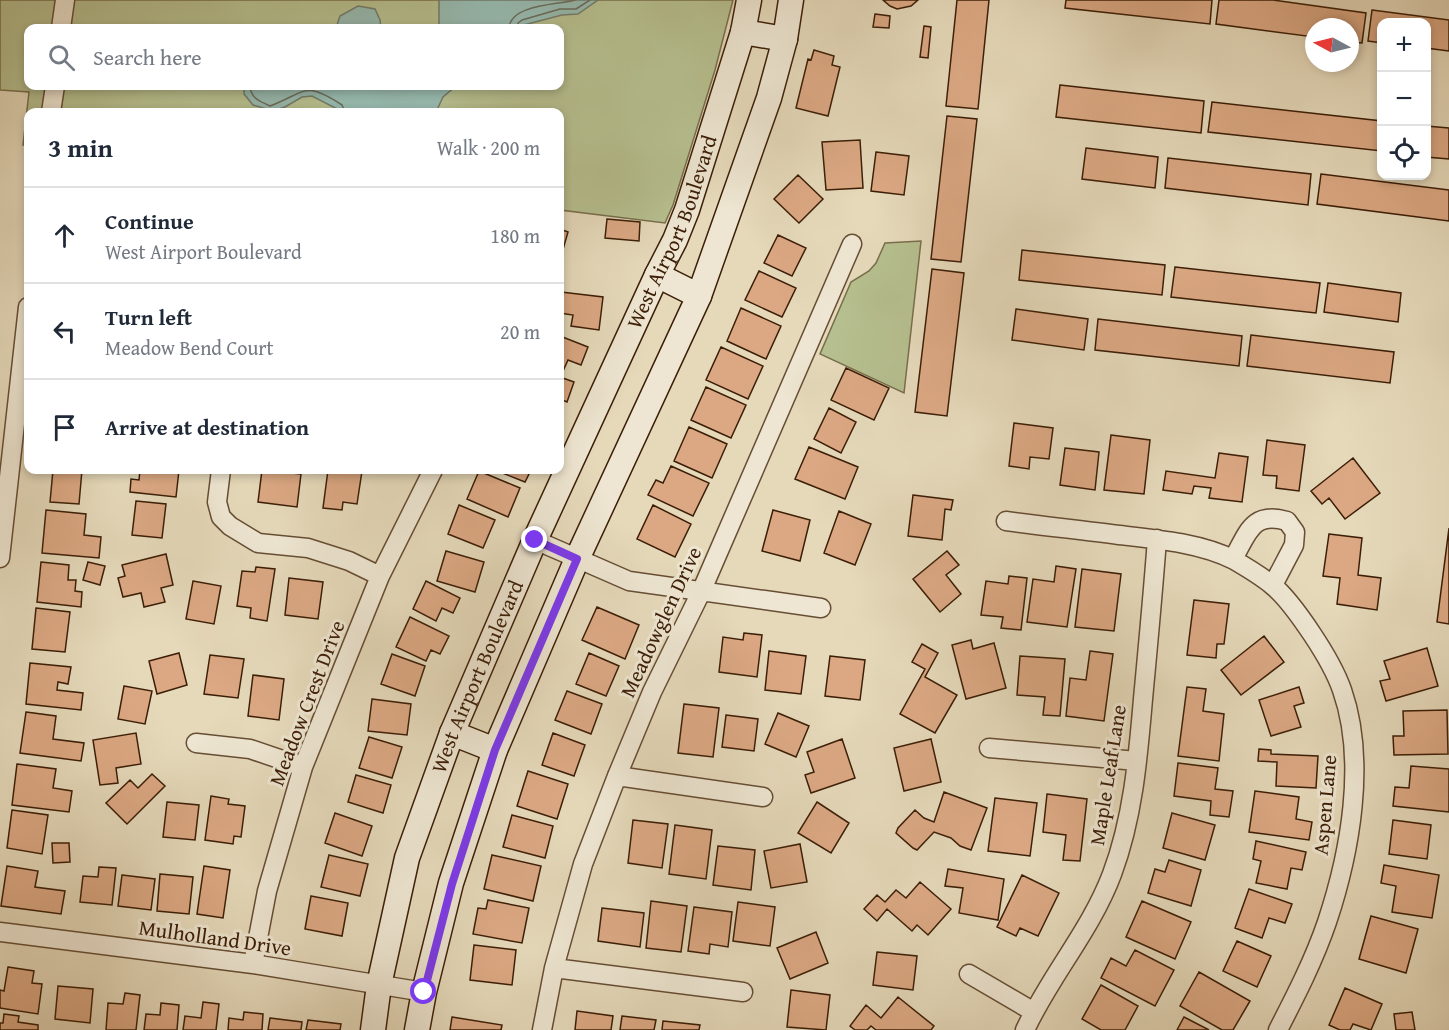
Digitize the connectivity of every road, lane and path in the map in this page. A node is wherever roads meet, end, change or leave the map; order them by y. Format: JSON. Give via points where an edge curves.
{"nodes":[{"id":1,"x":65,"y":0,"type":"edge"},
{"id":2,"x":749,"y":0,"type":"edge"},
{"id":3,"x":791,"y":0,"type":"edge"},
{"id":4,"x":62,"y":24,"type":"edge"},
{"id":5,"x":743,"y":32,"type":"junction"},
{"id":6,"x":785,"y":39,"type":"junction"},
{"id":7,"x":54,"y":90,"type":"edge"},
{"id":8,"x":52,"y":108,"type":"edge"},
{"id":9,"x":852,"y":244,"type":"dead end"},
{"id":10,"x":657,"y":275,"type":"junction"},
{"id":11,"x":699,"y":296,"type":"junction"},
{"id":12,"x":24,"y":336,"type":"edge"},
{"id":13,"x":220,"y":474,"type":"edge"},
{"id":14,"x":432,"y":474,"type":"edge"},
{"id":15,"x":4,"y":480,"type":"edge"},
{"id":16,"x":1006,"y":521,"type":"dead end"},
{"id":17,"x":1157,"y":539,"type":"junction"},
{"id":18,"x":535,"y":540,"type":"junction"},
{"id":19,"x":0,"y":558,"type":"edge"},
{"id":20,"x":577,"y":559,"type":"junction"},
{"id":21,"x":1233,"y":559,"type":"junction"},
{"id":22,"x":380,"y":576,"type":"junction"},
{"id":23,"x":1273,"y":585,"type":"junction"},
{"id":24,"x":701,"y":592,"type":"junction"},
{"id":25,"x":821,"y":608,"type":"dead end"},
{"id":26,"x":452,"y":733,"type":"junction"},
{"id":27,"x":196,"y":743,"type":"dead end"},
{"id":28,"x":989,"y":748,"type":"dead end"},
{"id":29,"x":495,"y":750,"type":"junction"},
{"id":30,"x":1137,"y":761,"type":"junction"},
{"id":31,"x":303,"y":767,"type":"junction"},
{"id":32,"x":617,"y":776,"type":"junction"},
{"id":33,"x":764,"y":797,"type":"dead end"},
{"id":34,"x":0,"y":932,"type":"edge"},
{"id":35,"x":253,"y":964,"type":"junction"},
{"id":36,"x":554,"y":968,"type":"junction"},
{"id":37,"x":969,"y":974,"type":"dead end"},
{"id":38,"x":379,"y":985,"type":"junction"},
{"id":39,"x":424,"y":992,"type":"junction"},
{"id":40,"x":743,"y":992,"type":"dead end"},
{"id":41,"x":1034,"y":1012,"type":"junction"},
{"id":42,"x":1280,"y":1029,"type":"edge"},
{"id":43,"x":373,"y":1030,"type":"edge"},
{"id":44,"x":417,"y":1030,"type":"edge"},
{"id":45,"x":542,"y":1030,"type":"edge"},
{"id":46,"x":1025,"y":1030,"type":"edge"}],
"edges":[{"from":1,"to":4,"type":"street"},
{"from":2,"to":5,"type":"main road","name":"West Airport Boulevard"},
{"from":3,"to":6,"type":"main road","name":"West Airport Boulevard"},
{"from":5,"to":6,"type":"main road"},
{"from":5,"to":10,"type":"main road","name":"West Airport Boulevard","via":[[687,210]]},
{"from":6,"to":11,"type":"main road","name":"West Airport Boulevard","via":[[769,98]]},
{"from":7,"to":8,"type":"street"},
{"from":9,"to":24,"type":"street","name":"Meadowglen Drive"},
{"from":10,"to":11,"type":"main road"},
{"from":10,"to":18,"type":"main road","name":"West Airport Boulevard"},
{"from":11,"to":20,"type":"main road","name":"West Airport Boulevard"},
{"from":12,"to":15,"type":"street"},
{"from":13,"to":22,"type":"street","via":[[217,502],[221,516],[231,526],[258,543],[308,548]]},
{"from":14,"to":22,"type":"street","name":"Meadow Crest Drive"},
{"from":15,"to":19,"type":"street"},
{"from":16,"to":17,"type":"street","name":"Aspen Lane"},
{"from":17,"to":21,"type":"street","name":"Aspen Lane"},
{"from":17,"to":30,"type":"street","name":"Maple Leaf Lane"},
{"from":18,"to":20,"type":"street"},
{"from":18,"to":26,"type":"main road","name":"West Airport Boulevard"},
{"from":20,"to":24,"type":"street","via":[[629,581]]},
{"from":20,"to":29,"type":"main road","name":"West Airport Boulevard"},
{"from":21,"to":23,"type":"street","name":"Aspen Lane"},
{"from":21,"to":23,"type":"street","via":[[1260,519],[1274,517],[1287,521],[1295,532],[1294,545]]},
{"from":22,"to":31,"type":"street","name":"Meadow Crest Drive"},
{"from":23,"to":42,"type":"street","name":"Aspen Lane","via":[[1322,649],[1342,690],[1355,764],[1345,858],[1327,923]]},
{"from":24,"to":25,"type":"street"},
{"from":24,"to":32,"type":"street","name":"Meadowglen Drive","via":[[652,692]]},
{"from":26,"to":29,"type":"main road"},
{"from":26,"to":38,"type":"main road","name":"West Airport Boulevard","via":[[407,858]]},
{"from":27,"to":31,"type":"street","via":[[250,749]]},
{"from":28,"to":30,"type":"street"},
{"from":29,"to":39,"type":"main road","name":"West Airport Boulevard","via":[[452,884]]},
{"from":30,"to":41,"type":"street","name":"Maple Leaf Lane","via":[[1126,833],[1111,876],[1089,921]]},
{"from":31,"to":35,"type":"street","name":"Meadow Crest Drive","via":[[267,891]]},
{"from":32,"to":33,"type":"street"},
{"from":32,"to":36,"type":"street","name":"Meadowglen Drive","via":[[583,864]]},
{"from":34,"to":35,"type":"street","name":"Mulholland Drive"},
{"from":35,"to":38,"type":"street","name":"Mulholland Drive"},
{"from":36,"to":40,"type":"street"},
{"from":36,"to":45,"type":"street","name":"Meadowglen Drive"},
{"from":37,"to":41,"type":"street"},
{"from":38,"to":39,"type":"street","name":"Mulholland Drive"},
{"from":38,"to":43,"type":"main road","name":"West Airport Boulevard"},
{"from":39,"to":44,"type":"main road","name":"West Airport Boulevard"},
{"from":41,"to":46,"type":"street","name":"Maple Leaf Lane"}]}
